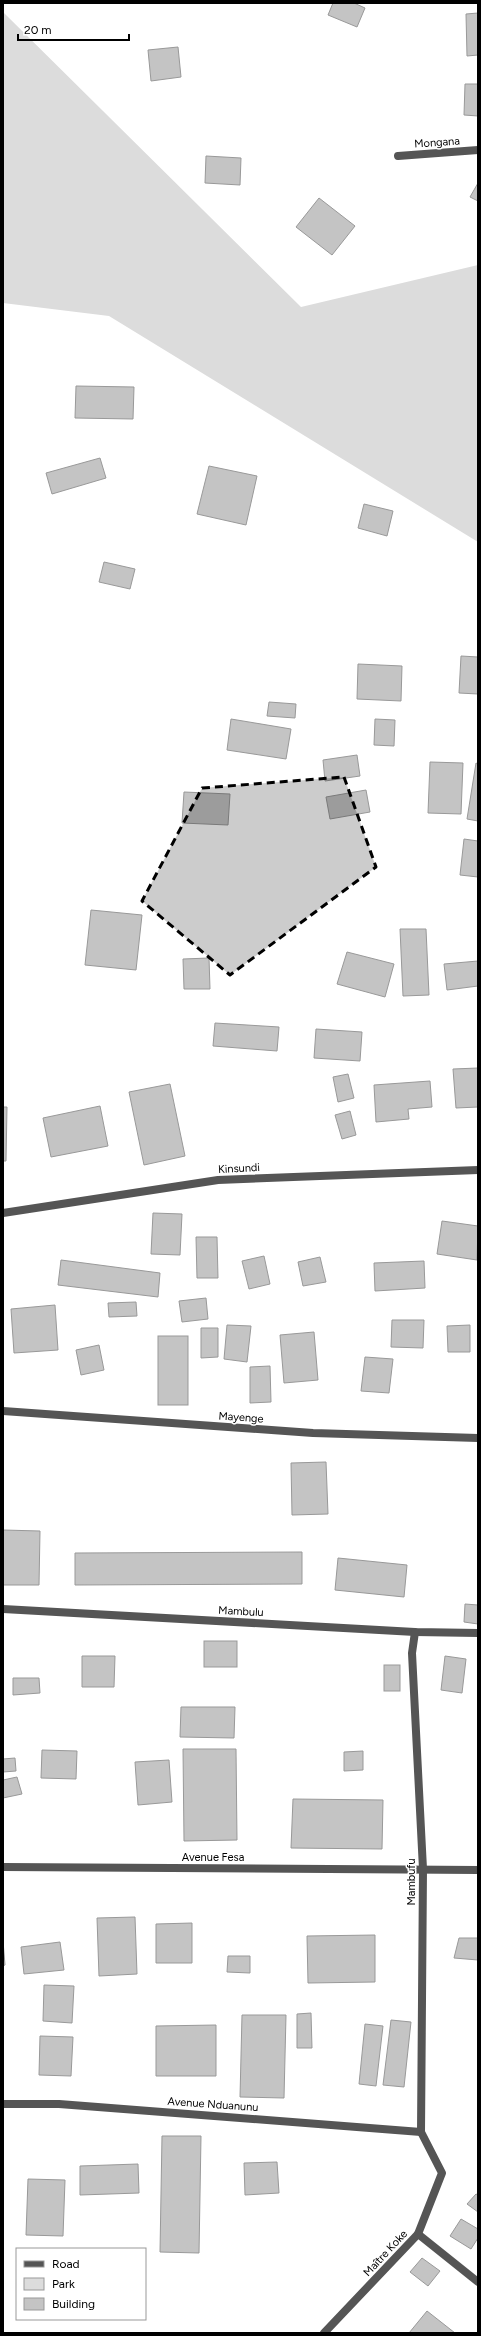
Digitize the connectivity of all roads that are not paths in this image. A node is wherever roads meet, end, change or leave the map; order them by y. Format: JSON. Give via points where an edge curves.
{"nodes":[{"id":1,"x":478,"y":150,"type":"edge"},
{"id":2,"x":398,"y":156,"type":"dead end"},
{"id":3,"x":478,"y":1170,"type":"edge"},
{"id":4,"x":3,"y":1213,"type":"edge"},
{"id":5,"x":3,"y":1411,"type":"edge"},
{"id":6,"x":478,"y":1438,"type":"edge"},
{"id":7,"x":3,"y":1608,"type":"edge"},
{"id":8,"x":415,"y":1632,"type":"junction"},
{"id":9,"x":478,"y":1633,"type":"edge"},
{"id":10,"x":3,"y":1867,"type":"edge"},
{"id":11,"x":423,"y":1869,"type":"junction"},
{"id":12,"x":478,"y":1870,"type":"edge"},
{"id":13,"x":3,"y":2104,"type":"edge"},
{"id":14,"x":421,"y":2132,"type":"junction"},
{"id":15,"x":418,"y":2234,"type":"junction"},
{"id":16,"x":478,"y":2282,"type":"edge"},
{"id":17,"x":324,"y":2333,"type":"edge"}],
"edges":[{"from":1,"to":2,"type":"street","name":"Mongana"},
{"from":3,"to":4,"type":"street","name":"Kinsundi","via":[[218,1180]]},
{"from":5,"to":6,"type":"street","name":"Mayenge","via":[[313,1433]]},
{"from":7,"to":8,"type":"street","name":"Mambulu"},
{"from":8,"to":9,"type":"street","name":"Mambulu"},
{"from":8,"to":11,"type":"street","name":"Mambufu","via":[[412,1653]]},
{"from":10,"to":11,"type":"street","name":"Avenue Fesa"},
{"from":11,"to":12,"type":"street","name":"Avenue Fesa"},
{"from":11,"to":14,"type":"street","name":"Mambufu"},
{"from":13,"to":14,"type":"street","name":"Avenue Nduanunu","via":[[59,2104]]},
{"from":14,"to":15,"type":"street","name":"Maître Koke","via":[[442,2173]]},
{"from":15,"to":16,"type":"street"},
{"from":15,"to":17,"type":"street","name":"Maître Koke"}]}
